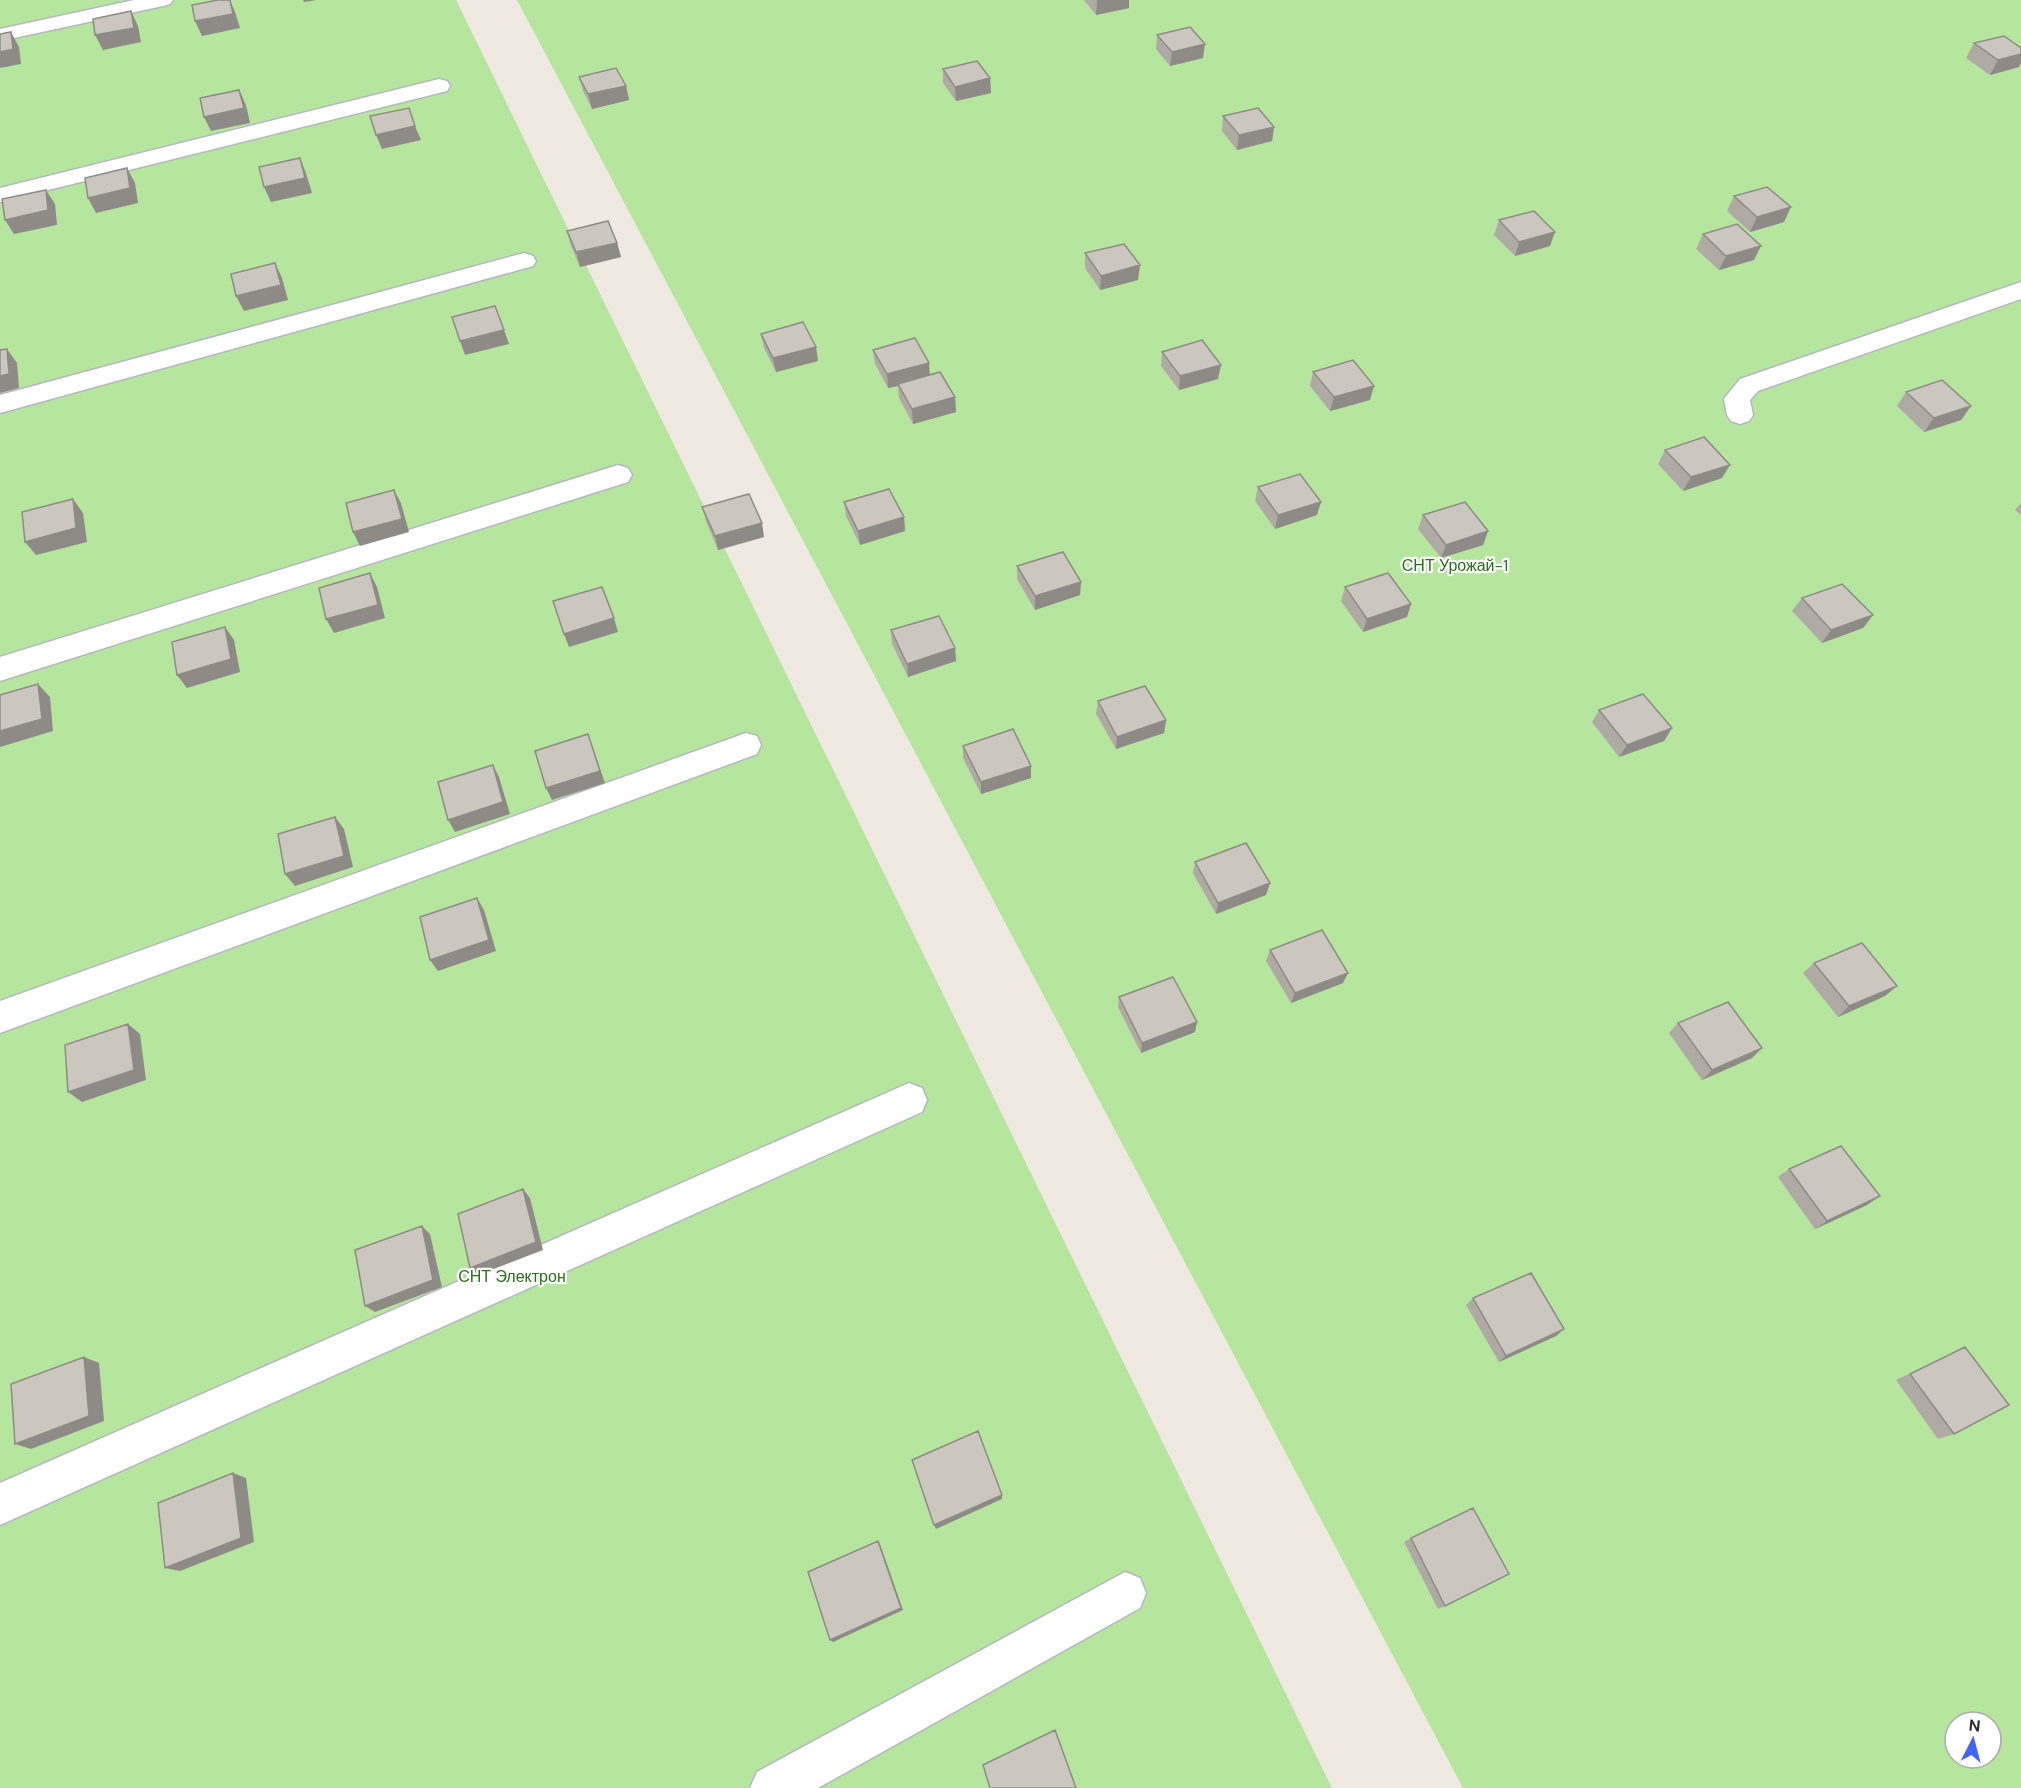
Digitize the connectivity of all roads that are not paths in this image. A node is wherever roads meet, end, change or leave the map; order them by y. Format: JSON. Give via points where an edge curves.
{"nodes":[{"id":1,"x":163,"y":0,"type":"edge"},
{"id":2,"x":0,"y":35,"type":"edge"},
{"id":3,"x":439,"y":86,"type":"dead end"},
{"id":4,"x":0,"y":195,"type":"edge"},
{"id":5,"x":524,"y":261,"type":"dead end"},
{"id":6,"x":2021,"y":290,"type":"edge"},
{"id":7,"x":0,"y":404,"type":"edge"},
{"id":8,"x":1740,"y":415,"type":"dead end"},
{"id":9,"x":618,"y":475,"type":"dead end"},
{"id":10,"x":0,"y":669,"type":"edge"},
{"id":11,"x":746,"y":745,"type":"dead end"},
{"id":12,"x":0,"y":1017,"type":"edge"},
{"id":13,"x":909,"y":1100,"type":"dead end"},
{"id":14,"x":0,"y":1504,"type":"edge"},
{"id":15,"x":1125,"y":1593,"type":"dead end"},
{"id":16,"x":773,"y":1788,"type":"edge"}],
"edges":[{"from":1,"to":2,"type":"street"},
{"from":3,"to":4,"type":"street"},
{"from":5,"to":7,"type":"street"},
{"from":6,"to":8,"type":"street","via":[[1749,385],[1737,399]]},
{"from":9,"to":10,"type":"street"},
{"from":11,"to":12,"type":"street"},
{"from":13,"to":14,"type":"street"},
{"from":15,"to":16,"type":"street"}]}
